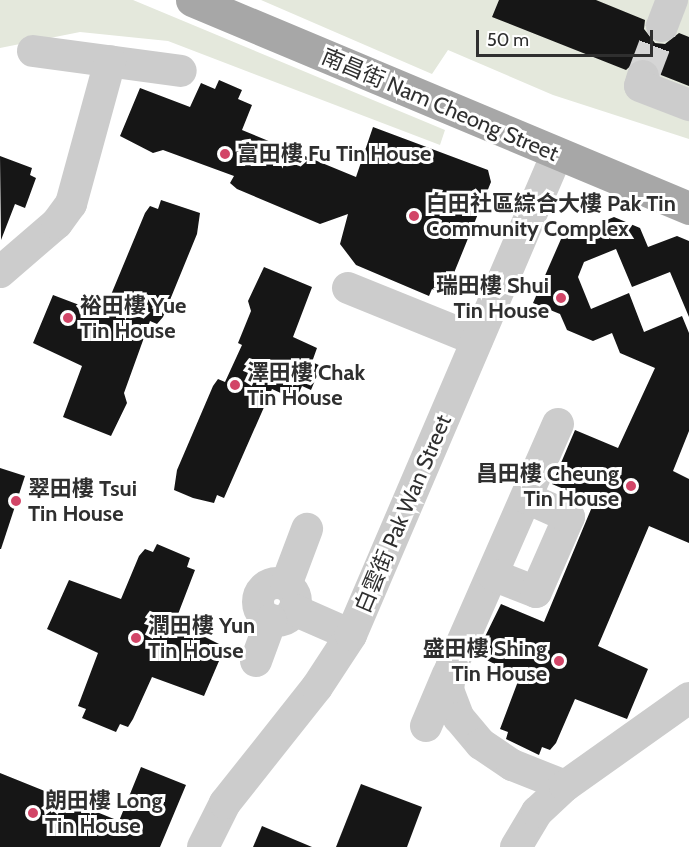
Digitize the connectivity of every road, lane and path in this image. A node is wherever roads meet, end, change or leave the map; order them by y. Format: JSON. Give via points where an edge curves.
{"nodes":[{"id":1,"x":192,"y":0,"type":"edge"},
{"id":2,"x":33,"y":51,"type":"dead end"},
{"id":3,"x":110,"y":62,"type":"junction"},
{"id":4,"x":181,"y":71,"type":"dead end"},
{"id":5,"x":644,"y":76,"type":"dead end"},
{"id":6,"x":689,"y":105,"type":"edge"},
{"id":7,"x":557,"y":154,"type":"junction"},
{"id":8,"x":689,"y":208,"type":"edge"},
{"id":9,"x":0,"y":272,"type":"edge"},
{"id":10,"x":348,"y":288,"type":"dead end"},
{"id":11,"x":477,"y":340,"type":"junction"},
{"id":12,"x":558,"y":424,"type":"dead end"},
{"id":13,"x":527,"y":498,"type":"junction"},
{"id":14,"x":307,"y":529,"type":"dead end"},
{"id":15,"x":493,"y":574,"type":"junction"},
{"id":16,"x":284,"y":605,"type":"junction"},
{"id":17,"x":351,"y":635,"type":"junction"},
{"id":18,"x":256,"y":661,"type":"dead end"},
{"id":19,"x":451,"y":668,"type":"junction"},
{"id":20,"x":689,"y":698,"type":"edge"},
{"id":21,"x":426,"y":726,"type":"dead end"},
{"id":22,"x":565,"y":786,"type":"junction"},
{"id":23,"x":203,"y":847,"type":"edge"},
{"id":24,"x":516,"y":847,"type":"edge"}],
"edges":[{"from":1,"to":7,"type":"main road","name":"南昌街 Nam Cheong Street"},
{"from":2,"to":3,"type":"street"},
{"from":3,"to":4,"type":"street"},
{"from":3,"to":9,"type":"street","via":[[71,204],[57,224]]},
{"from":5,"to":6,"type":"street","via":[[640,86]]},
{"from":7,"to":8,"type":"main road","name":"南昌街 Nam Cheong Street"},
{"from":7,"to":11,"type":"street","name":"白雲街 Pak Wan Street"},
{"from":10,"to":11,"type":"street"},
{"from":11,"to":17,"type":"street","name":"白雲街 Pak Wan Street"},
{"from":12,"to":13,"type":"street"},
{"from":13,"to":15,"type":"street"},
{"from":13,"to":15,"type":"street","via":[[569,517],[536,592]]},
{"from":14,"to":16,"type":"street"},
{"from":15,"to":19,"type":"street"},
{"from":16,"to":17,"type":"street"},
{"from":16,"to":18,"type":"street"},
{"from":17,"to":23,"type":"street","name":"白雲街 Pak Wan Street","via":[[317,687],[225,803]]},
{"from":19,"to":21,"type":"street"},
{"from":19,"to":22,"type":"street","via":[[450,700],[481,744],[512,765]]},
{"from":20,"to":22,"type":"street"},
{"from":22,"to":24,"type":"street","via":[[537,812]]}]}
